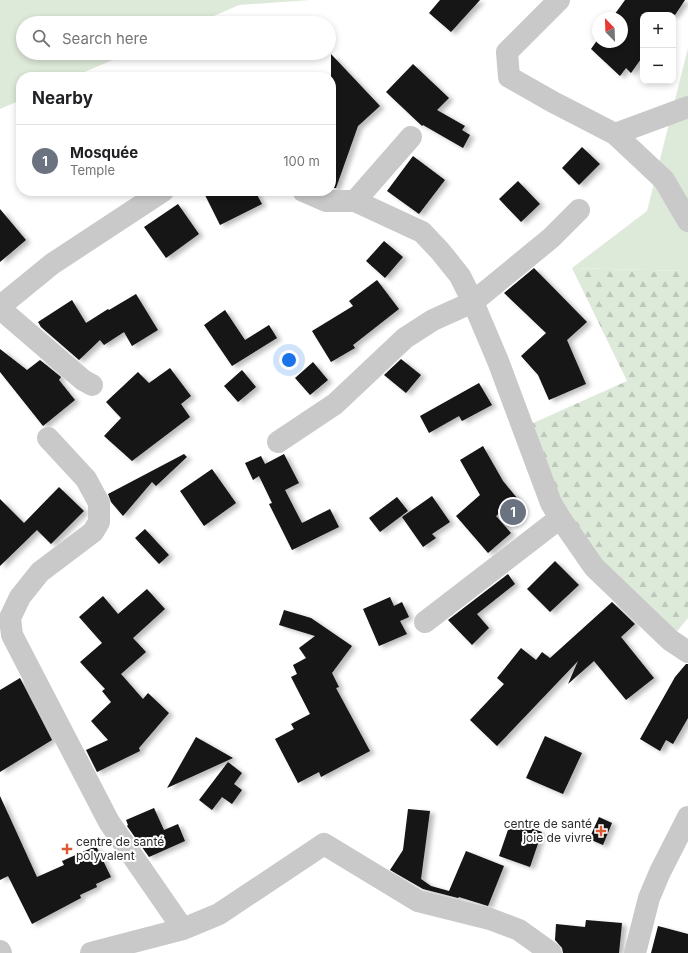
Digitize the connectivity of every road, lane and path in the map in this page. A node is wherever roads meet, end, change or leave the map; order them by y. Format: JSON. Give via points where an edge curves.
{"nodes":[{"id":1,"x":559,"y":0,"type":"edge"},
{"id":2,"x":688,"y":107,"type":"edge"},
{"id":3,"x":615,"y":134,"type":"junction"},
{"id":4,"x":411,"y":137,"type":"dead end"},
{"id":5,"x":156,"y":196,"type":"edge"},
{"id":6,"x":314,"y":196,"type":"edge"},
{"id":7,"x":355,"y":201,"type":"junction"},
{"id":8,"x":579,"y":210,"type":"dead end"},
{"id":9,"x":688,"y":222,"type":"edge"},
{"id":10,"x":473,"y":302,"type":"junction"},
{"id":11,"x":92,"y":385,"type":"dead end"},
{"id":12,"x":48,"y":438,"type":"dead end"},
{"id":13,"x":278,"y":442,"type":"dead end"},
{"id":14,"x":560,"y":518,"type":"junction"},
{"id":15,"x":5,"y":620,"type":"edge"},
{"id":16,"x":425,"y":622,"type":"dead end"},
{"id":17,"x":688,"y":652,"type":"edge"},
{"id":18,"x":688,"y":817,"type":"edge"},
{"id":19,"x":184,"y":928,"type":"junction"},
{"id":20,"x":91,"y":953,"type":"edge"},
{"id":21,"x":551,"y":953,"type":"edge"},
{"id":22,"x":635,"y":953,"type":"edge"}],
"edges":[{"from":1,"to":3,"type":"street","via":[[507,52],[509,77]]},
{"from":2,"to":3,"type":"street"},
{"from":3,"to":9,"type":"street","via":[[664,180]]},
{"from":4,"to":7,"type":"street"},
{"from":5,"to":11,"type":"street","via":[[52,264],[3,304],[4,312]]},
{"from":6,"to":7,"type":"street","via":[[326,201]]},
{"from":7,"to":10,"type":"street","via":[[422,232],[460,276]]},
{"from":8,"to":10,"type":"street","via":[[551,238]]},
{"from":10,"to":13,"type":"street","via":[[433,320],[405,338],[335,404]]},
{"from":10,"to":14,"type":"street","via":[[551,503]]},
{"from":12,"to":15,"type":"street","via":[[86,479],[99,503],[99,522],[93,532],[40,572]]},
{"from":14,"to":16,"type":"street"},
{"from":14,"to":17,"type":"street","via":[[594,567],[670,640]]},
{"from":15,"to":19,"type":"street","via":[[110,822]]},
{"from":18,"to":22,"type":"street","via":[[649,898]]},
{"from":19,"to":20,"type":"street"},
{"from":19,"to":21,"type":"street","via":[[220,914],[324,844],[418,901],[490,919],[519,930]]}]}
